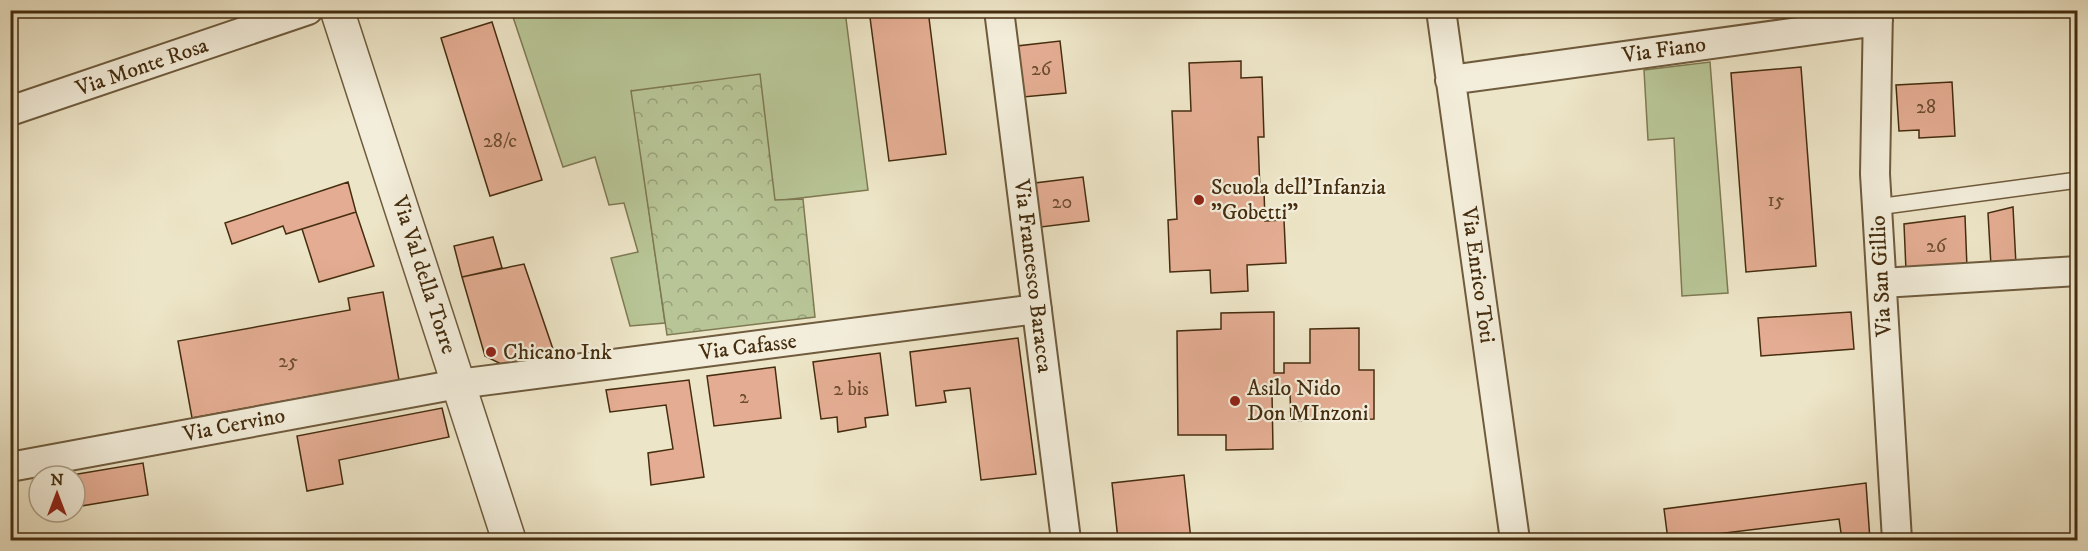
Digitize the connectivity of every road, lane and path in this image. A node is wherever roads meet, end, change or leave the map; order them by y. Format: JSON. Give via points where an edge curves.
{"nodes":[{"id":1,"x":308,"y":10,"type":"edge"},
{"id":2,"x":337,"y":10,"type":"edge"},
{"id":3,"x":999,"y":10,"type":"edge"},
{"id":4,"x":1441,"y":10,"type":"edge"},
{"id":5,"x":1878,"y":16,"type":"edge"},
{"id":6,"x":1450,"y":80,"type":"junction"},
{"id":7,"x":10,"y":111,"type":"edge"},
{"id":8,"x":2078,"y":180,"type":"edge"},
{"id":9,"x":1877,"y":207,"type":"junction"},
{"id":10,"x":2078,"y":271,"type":"edge"},
{"id":11,"x":1882,"y":283,"type":"junction"},
{"id":12,"x":1037,"y":309,"type":"junction"},
{"id":13,"x":458,"y":384,"type":"junction"},
{"id":14,"x":10,"y":467,"type":"edge"},
{"id":15,"x":509,"y":540,"type":"edge"},
{"id":16,"x":1066,"y":540,"type":"edge"},
{"id":17,"x":1515,"y":540,"type":"edge"},
{"id":18,"x":1897,"y":540,"type":"edge"}],
"edges":[{"from":1,"to":7,"type":"street","name":"Via Monte Rosa"},
{"from":2,"to":13,"type":"street","name":"Via Val della Torre"},
{"from":3,"to":12,"type":"street","name":"Via Francesco Baracca"},
{"from":4,"to":6,"type":"street","name":"Via Enrico Toti"},
{"from":5,"to":6,"type":"street","name":"Via Fiano"},
{"from":5,"to":9,"type":"street","name":"Via San Gillio"},
{"from":6,"to":17,"type":"street","name":"Via Enrico Toti"},
{"from":8,"to":9,"type":"lane"},
{"from":9,"to":11,"type":"street","name":"Via San Gillio"},
{"from":10,"to":11,"type":"street"},
{"from":11,"to":18,"type":"street","name":"Via San Gillio"},
{"from":12,"to":13,"type":"street","name":"Via Cafasse"},
{"from":12,"to":16,"type":"street","name":"Via Francesco Baracca"},
{"from":13,"to":14,"type":"street","name":"Via Cervino"},
{"from":13,"to":15,"type":"street","name":"Via Val della Torre"}]}
